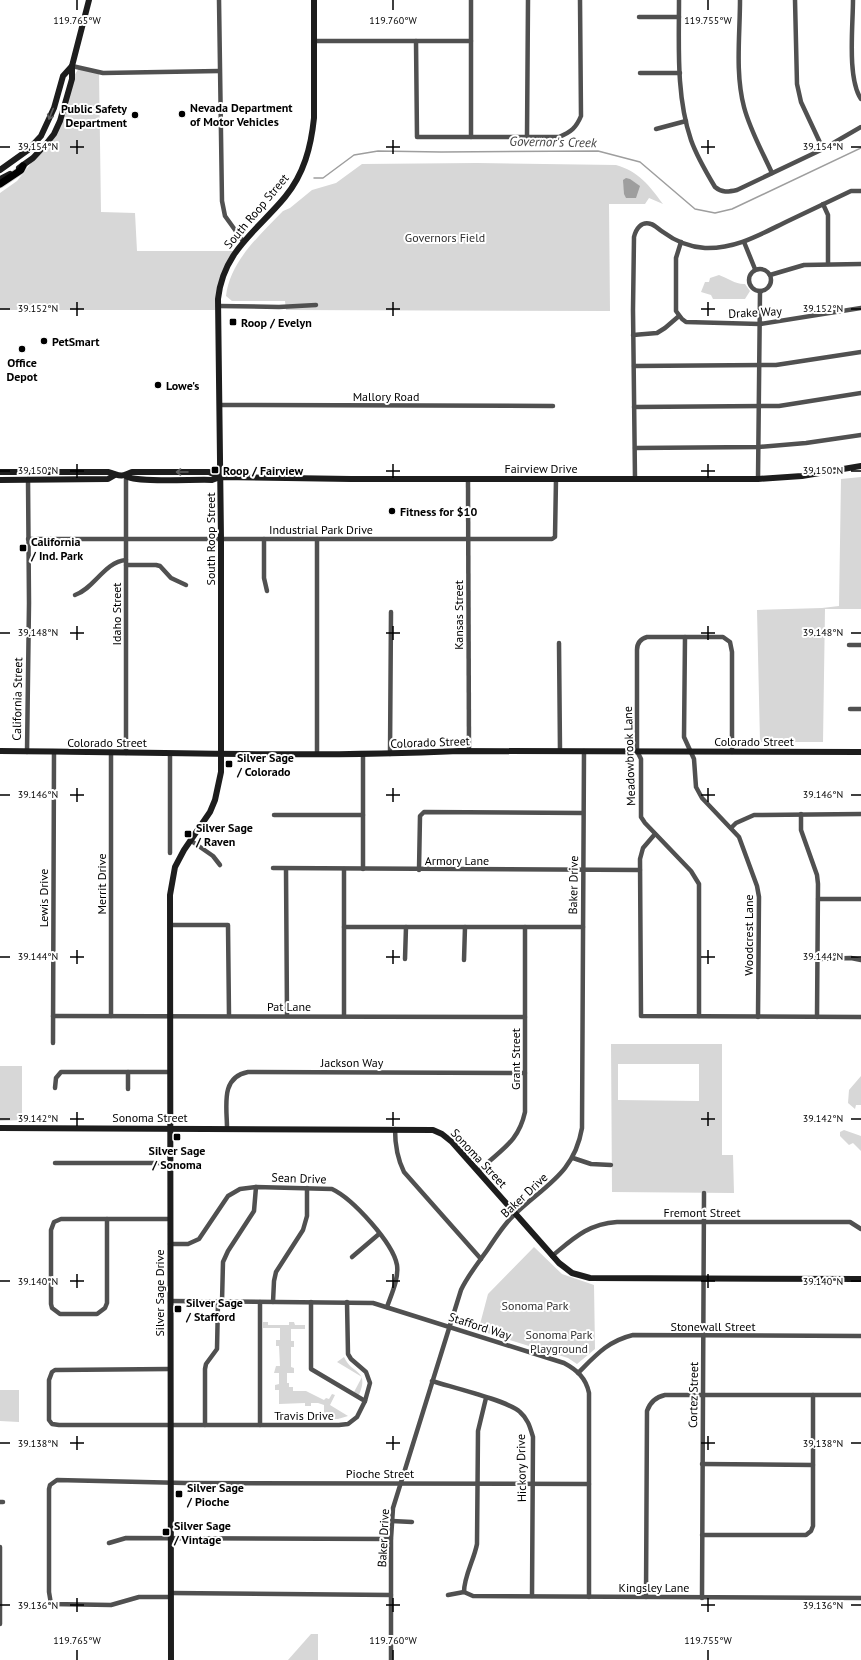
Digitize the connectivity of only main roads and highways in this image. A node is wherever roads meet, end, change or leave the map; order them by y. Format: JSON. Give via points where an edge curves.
{"nodes":[{"id":1,"x":23,"y":166,"type":"road end"},
{"id":2,"x":0,"y":184,"type":"edge"}],
"edges":[{"from":1,"to":2,"type":"main road"}]}
